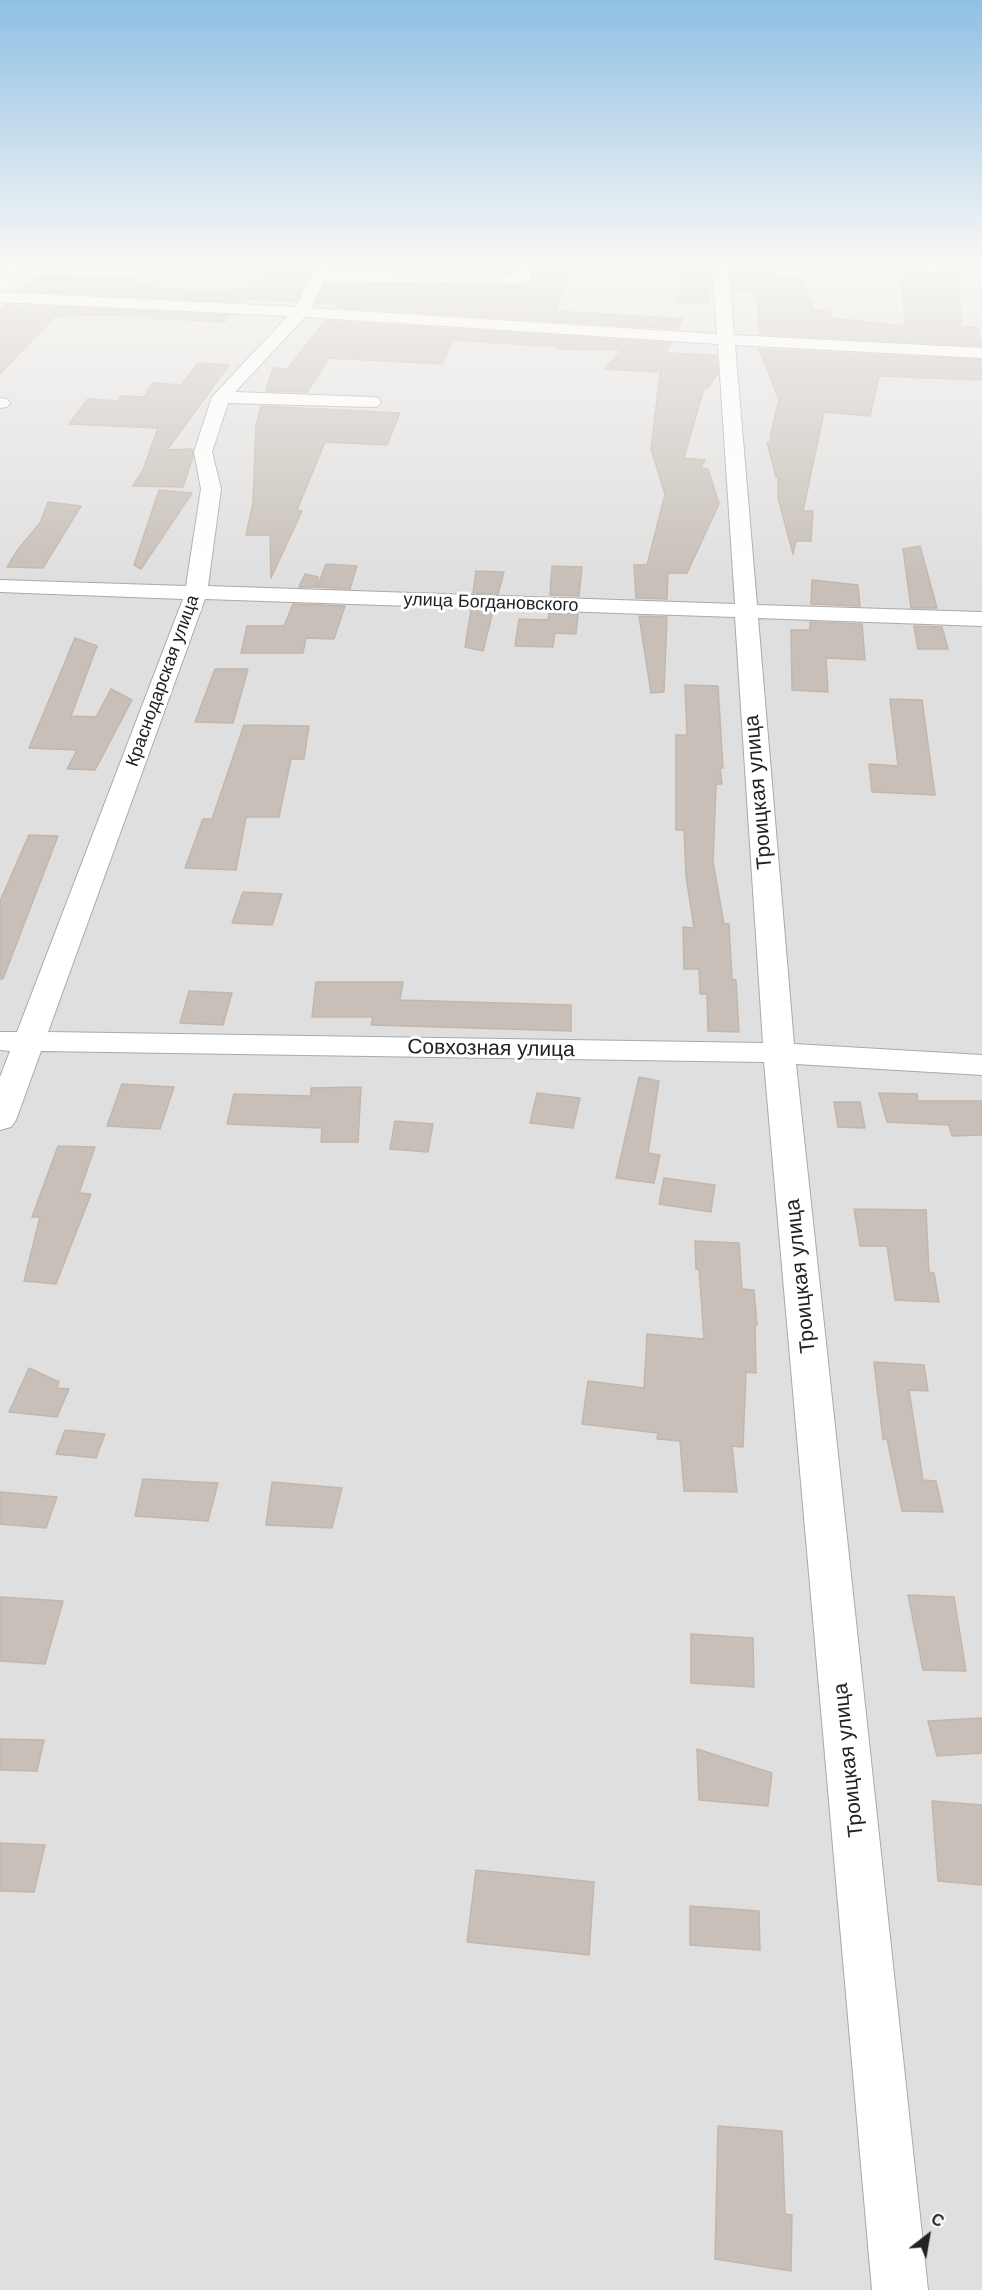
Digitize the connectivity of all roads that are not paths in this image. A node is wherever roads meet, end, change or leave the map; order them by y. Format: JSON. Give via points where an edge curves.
{"nodes":[{"id":1,"x":248,"y":368,"type":"edge"},
{"id":2,"x":728,"y":368,"type":"edge"},
{"id":3,"x":221,"y":397,"type":"junction"},
{"id":4,"x":372,"y":402,"type":"dead end"},
{"id":5,"x":0,"y":586,"type":"edge"},
{"id":6,"x":196,"y":593,"type":"junction"},
{"id":7,"x":745,"y":612,"type":"junction"},
{"id":8,"x":982,"y":619,"type":"edge"},
{"id":9,"x":0,"y":1041,"type":"edge"},
{"id":10,"x":31,"y":1041,"type":"junction"},
{"id":11,"x":779,"y":1053,"type":"junction"},
{"id":12,"x":982,"y":1065,"type":"edge"},
{"id":13,"x":0,"y":1120,"type":"edge"},
{"id":14,"x":900,"y":2290,"type":"edge"}],
"edges":[{"from":1,"to":3,"type":"street","name":"Краснодарская улица"},
{"from":2,"to":7,"type":"street","name":"Троицкая улица"},
{"from":3,"to":4,"type":"street"},
{"from":3,"to":6,"type":"street","name":"Краснодарская улица","via":[[202,453],[211,489]]},
{"from":5,"to":6,"type":"street","name":"улица Богдановского"},
{"from":6,"to":7,"type":"street","name":"улица Богдановского"},
{"from":6,"to":10,"type":"street","name":"Краснодарская улица"},
{"from":7,"to":8,"type":"street","name":"улица Богдановского"},
{"from":7,"to":11,"type":"street","name":"Троицкая улица"},
{"from":9,"to":10,"type":"street","name":"Совхозная улица"},
{"from":10,"to":11,"type":"street","name":"Совхозная улица"},
{"from":10,"to":13,"type":"street","name":"Краснодарская улица"},
{"from":11,"to":12,"type":"street","name":"Совхозная улица"},
{"from":11,"to":14,"type":"street","name":"Троицкая улица"}]}
